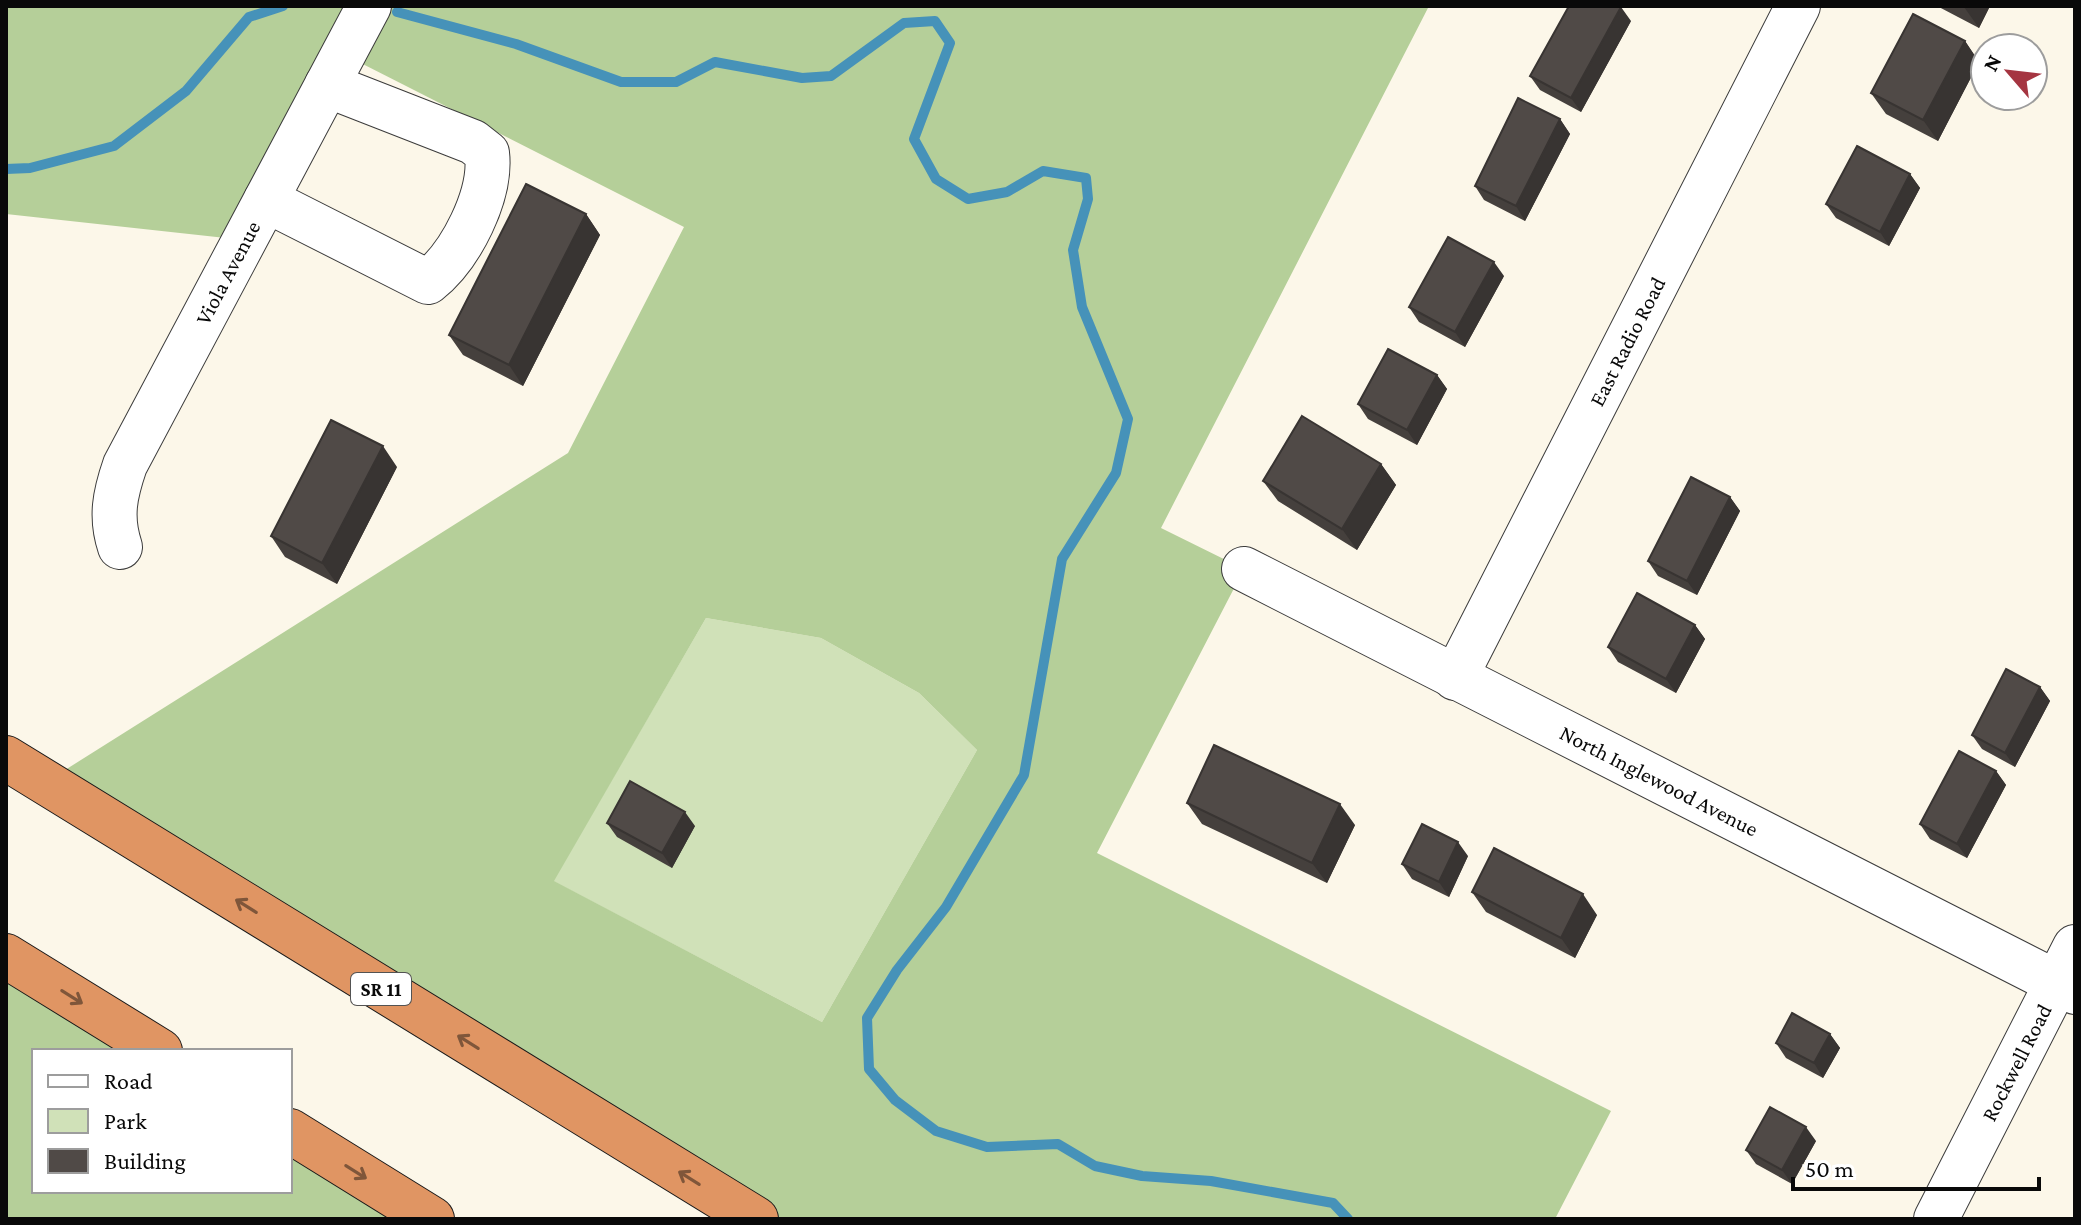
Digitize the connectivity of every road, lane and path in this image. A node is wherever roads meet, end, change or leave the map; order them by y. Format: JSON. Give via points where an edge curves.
{"nodes":[{"id":1,"x":369,"y":6,"type":"edge"},
{"id":2,"x":1798,"y":6,"type":"edge"},
{"id":3,"x":327,"y":85,"type":"junction"},
{"id":4,"x":266,"y":200,"type":"junction"},
{"id":5,"x":120,"y":547,"type":"dead end"},
{"id":6,"x":1244,"y":569,"type":"dead end"},
{"id":7,"x":1455,"y":678,"type":"junction"},
{"id":8,"x":6,"y":758,"type":"edge"},
{"id":9,"x":6,"y":956,"type":"edge"},
{"id":10,"x":2069,"y":974,"type":"edge"},
{"id":11,"x":157,"y":1049,"type":"edge"},
{"id":12,"x":292,"y":1132,"type":"edge"},
{"id":13,"x":432,"y":1219,"type":"edge"},
{"id":14,"x":756,"y":1219,"type":"edge"},
{"id":15,"x":1936,"y":1219,"type":"edge"}],
"edges":[{"from":1,"to":3,"type":"street","name":"Viola Avenue"},
{"from":2,"to":7,"type":"street","name":"East Radio Road"},
{"from":3,"to":4,"type":"street","name":"Viola Avenue"},
{"from":3,"to":4,"type":"street","via":[[473,142],[487,153],[489,173],[467,230],[444,269],[428,282]]},
{"from":4,"to":5,"type":"street","name":"Viola Avenue","via":[[125,465],[114,496],[113,527]]},
{"from":6,"to":7,"type":"street","name":"North Inglewood Avenue"},
{"from":7,"to":10,"type":"street","name":"North Inglewood Avenue"},
{"from":14,"to":8,"type":"highway","number":"SR 11","one_way":true},
{"from":9,"to":11,"type":"highway","one_way":true},
{"from":10,"to":15,"type":"street","name":"Rockwell Road"},
{"from":12,"to":13,"type":"highway","one_way":true}]}
